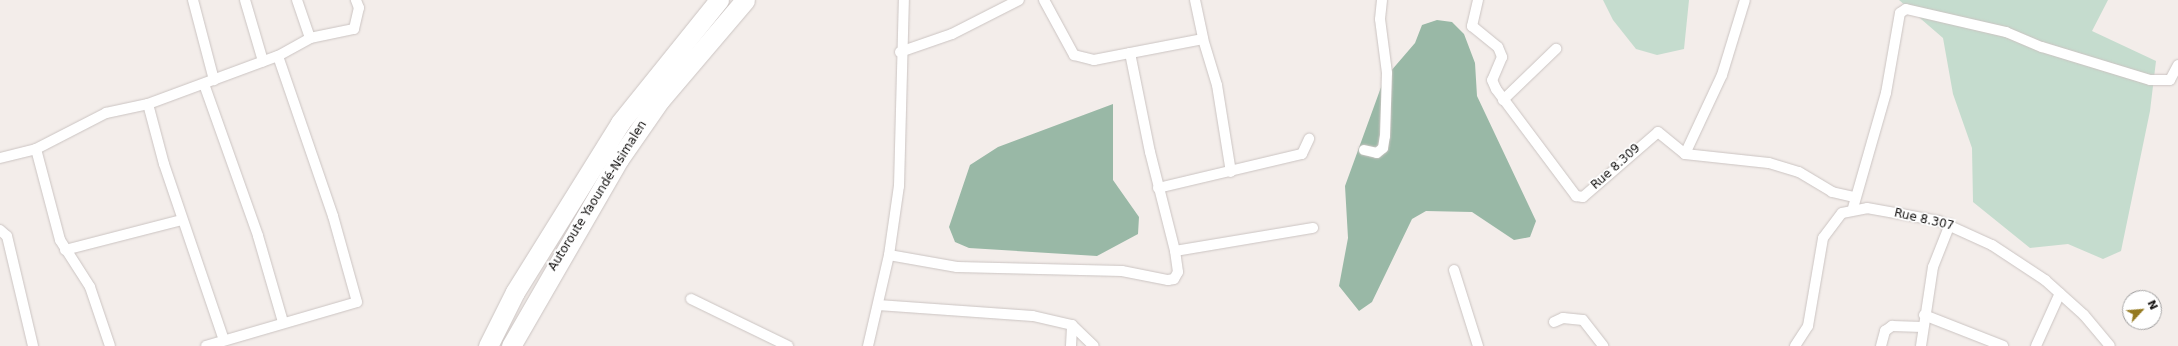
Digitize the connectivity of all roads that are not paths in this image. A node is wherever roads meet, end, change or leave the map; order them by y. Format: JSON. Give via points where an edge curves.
{"nodes":[{"id":1,"x":193,"y":0,"type":"edge"},
{"id":2,"x":245,"y":0,"type":"edge"},
{"id":3,"x":297,"y":0,"type":"edge"},
{"id":4,"x":356,"y":0,"type":"edge"},
{"id":5,"x":719,"y":0,"type":"edge"},
{"id":6,"x":745,"y":0,"type":"edge"},
{"id":7,"x":904,"y":0,"type":"edge"},
{"id":8,"x":1019,"y":0,"type":"edge"},
{"id":9,"x":1044,"y":0,"type":"edge"},
{"id":10,"x":1195,"y":0,"type":"edge"},
{"id":11,"x":1382,"y":0,"type":"edge"},
{"id":12,"x":1478,"y":0,"type":"edge"},
{"id":13,"x":1745,"y":0,"type":"edge"},
{"id":14,"x":310,"y":38,"type":"junction"},
{"id":15,"x":1203,"y":39,"type":"junction"},
{"id":16,"x":1556,"y":49,"type":"dead end"},
{"id":17,"x":900,"y":52,"type":"junction"},
{"id":18,"x":1130,"y":53,"type":"junction"},
{"id":19,"x":278,"y":56,"type":"junction"},
{"id":20,"x":263,"y":61,"type":"junction"},
{"id":21,"x":2178,"y":65,"type":"edge"},
{"id":22,"x":209,"y":82,"type":"junction"},
{"id":23,"x":1503,"y":100,"type":"junction"},
{"id":24,"x":148,"y":104,"type":"junction"},
{"id":25,"x":1309,"y":139,"type":"dead end"},
{"id":26,"x":36,"y":148,"type":"junction"},
{"id":27,"x":1364,"y":150,"type":"dead end"},
{"id":28,"x":1685,"y":154,"type":"junction"},
{"id":29,"x":0,"y":158,"type":"edge"},
{"id":30,"x":1230,"y":172,"type":"junction"},
{"id":31,"x":1158,"y":188,"type":"junction"},
{"id":32,"x":1854,"y":198,"type":"junction"},
{"id":33,"x":1853,"y":208,"type":"junction"},
{"id":34,"x":182,"y":220,"type":"junction"},
{"id":35,"x":1950,"y":224,"type":"junction"},
{"id":36,"x":1313,"y":228,"type":"dead end"},
{"id":37,"x":0,"y":230,"type":"edge"},
{"id":38,"x":66,"y":250,"type":"junction"},
{"id":39,"x":1175,"y":251,"type":"junction"},
{"id":40,"x":889,"y":255,"type":"junction"},
{"id":41,"x":1454,"y":270,"type":"dead end"},
{"id":42,"x":2060,"y":293,"type":"junction"},
{"id":43,"x":691,"y":299,"type":"dead end"},
{"id":44,"x":878,"y":305,"type":"junction"},
{"id":45,"x":1924,"y":315,"type":"junction"},
{"id":46,"x":284,"y":322,"type":"junction"},
{"id":47,"x":1554,"y":322,"type":"dead end"},
{"id":48,"x":1072,"y":325,"type":"junction"},
{"id":49,"x":1923,"y":327,"type":"junction"},
{"id":50,"x":224,"y":340,"type":"junction"},
{"id":51,"x":33,"y":346,"type":"edge"},
{"id":52,"x":110,"y":346,"type":"edge"},
{"id":53,"x":206,"y":346,"type":"edge"},
{"id":54,"x":488,"y":346,"type":"edge"},
{"id":55,"x":511,"y":346,"type":"edge"},
{"id":56,"x":788,"y":346,"type":"edge"},
{"id":57,"x":868,"y":346,"type":"edge"},
{"id":58,"x":1071,"y":346,"type":"edge"},
{"id":59,"x":1094,"y":346,"type":"edge"},
{"id":60,"x":1478,"y":346,"type":"edge"},
{"id":61,"x":1602,"y":346,"type":"edge"},
{"id":62,"x":1794,"y":346,"type":"edge"},
{"id":63,"x":1881,"y":346,"type":"edge"},
{"id":64,"x":1921,"y":346,"type":"edge"},
{"id":65,"x":2002,"y":346,"type":"edge"},
{"id":66,"x":2036,"y":346,"type":"edge"},
{"id":67,"x":2110,"y":346,"type":"edge"}],
"edges":[{"from":1,"to":22,"type":"street"},
{"from":2,"to":20,"type":"street"},
{"from":3,"to":14,"type":"street"},
{"from":4,"to":14,"type":"street","via":[[359,8],[354,29]]},
{"from":5,"to":54,"type":"highway","name":"Autoroute Yaoundé-Nsimalen","via":[[620,124],[515,292]]},
{"from":6,"to":55,"type":"highway","name":"Autoroute Yaoundé-Nsimalen","via":[[660,100],[619,159]]},
{"from":7,"to":17,"type":"street"},
{"from":8,"to":17,"type":"street","via":[[952,34]]},
{"from":9,"to":18,"type":"street","via":[[1074,55],[1094,60]]},
{"from":10,"to":15,"type":"street"},
{"from":11,"to":27,"type":"street","via":[[1380,19],[1387,73],[1385,136],[1383,148],[1377,152]]},
{"from":12,"to":23,"type":"street","name":"Rue 8.309","via":[[1472,26],[1500,51],[1492,80]]},
{"from":13,"to":28,"type":"street","via":[[1722,75]]},
{"from":14,"to":19,"type":"street"},
{"from":15,"to":18,"type":"street"},
{"from":15,"to":30,"type":"street","via":[[1216,85]]},
{"from":16,"to":23,"type":"street"},
{"from":17,"to":40,"type":"street","via":[[899,186]]},
{"from":18,"to":31,"type":"street"},
{"from":19,"to":20,"type":"street"},
{"from":19,"to":46,"type":"street","via":[[333,216],[357,302]]},
{"from":20,"to":22,"type":"street"},
{"from":21,"to":32,"type":"street","via":[[2170,80],[2150,80],[2042,47],[2006,32],[1906,9],[1900,13],[1886,93]]},
{"from":22,"to":24,"type":"street"},
{"from":22,"to":46,"type":"street"},
{"from":23,"to":28,"type":"street","name":"Rue 8.309","via":[[1576,196],[1584,197],[1653,134],[1664,134]]},
{"from":24,"to":26,"type":"street","via":[[106,113]]},
{"from":24,"to":34,"type":"street"},
{"from":25,"to":30,"type":"street","via":[[1302,154]]},
{"from":26,"to":29,"type":"street"},
{"from":26,"to":38,"type":"street"},
{"from":28,"to":32,"type":"street","via":[[1769,163],[1799,172],[1832,192]]},
{"from":30,"to":31,"type":"street"},
{"from":31,"to":39,"type":"street"},
{"from":32,"to":33,"type":"street"},
{"from":33,"to":35,"type":"street","name":"Rue 8.307","via":[[1903,213]]},
{"from":33,"to":62,"type":"street","via":[[1842,213],[1823,238],[1808,326]]},
{"from":34,"to":38,"type":"street"},
{"from":34,"to":50,"type":"street"},
{"from":35,"to":42,"type":"street","name":"Rue 8.307","via":[[2006,253]]},
{"from":35,"to":45,"type":"street","via":[[1934,267]]},
{"from":36,"to":39,"type":"street"},
{"from":37,"to":51,"type":"street","via":[[7,236]]},
{"from":38,"to":52,"type":"street","via":[[90,288]]},
{"from":39,"to":40,"type":"street","via":[[1178,272],[1174,279],[1168,280],[1122,271],[957,267]]},
{"from":40,"to":44,"type":"street"},
{"from":41,"to":60,"type":"street"},
{"from":42,"to":66,"type":"street"},
{"from":42,"to":67,"type":"street","name":"Rue 8.307"},
{"from":43,"to":56,"type":"street"},
{"from":44,"to":48,"type":"street","via":[[1033,316]]},
{"from":44,"to":57,"type":"street"},
{"from":45,"to":49,"type":"street"},
{"from":45,"to":65,"type":"street"},
{"from":46,"to":50,"type":"street"},
{"from":47,"to":61,"type":"street","via":[[1563,318],[1583,320]]},
{"from":48,"to":58,"type":"street"},
{"from":48,"to":59,"type":"street"},
{"from":49,"to":63,"type":"street","via":[[1892,326],[1885,331]]},
{"from":49,"to":64,"type":"street"},
{"from":50,"to":53,"type":"street"}]}
